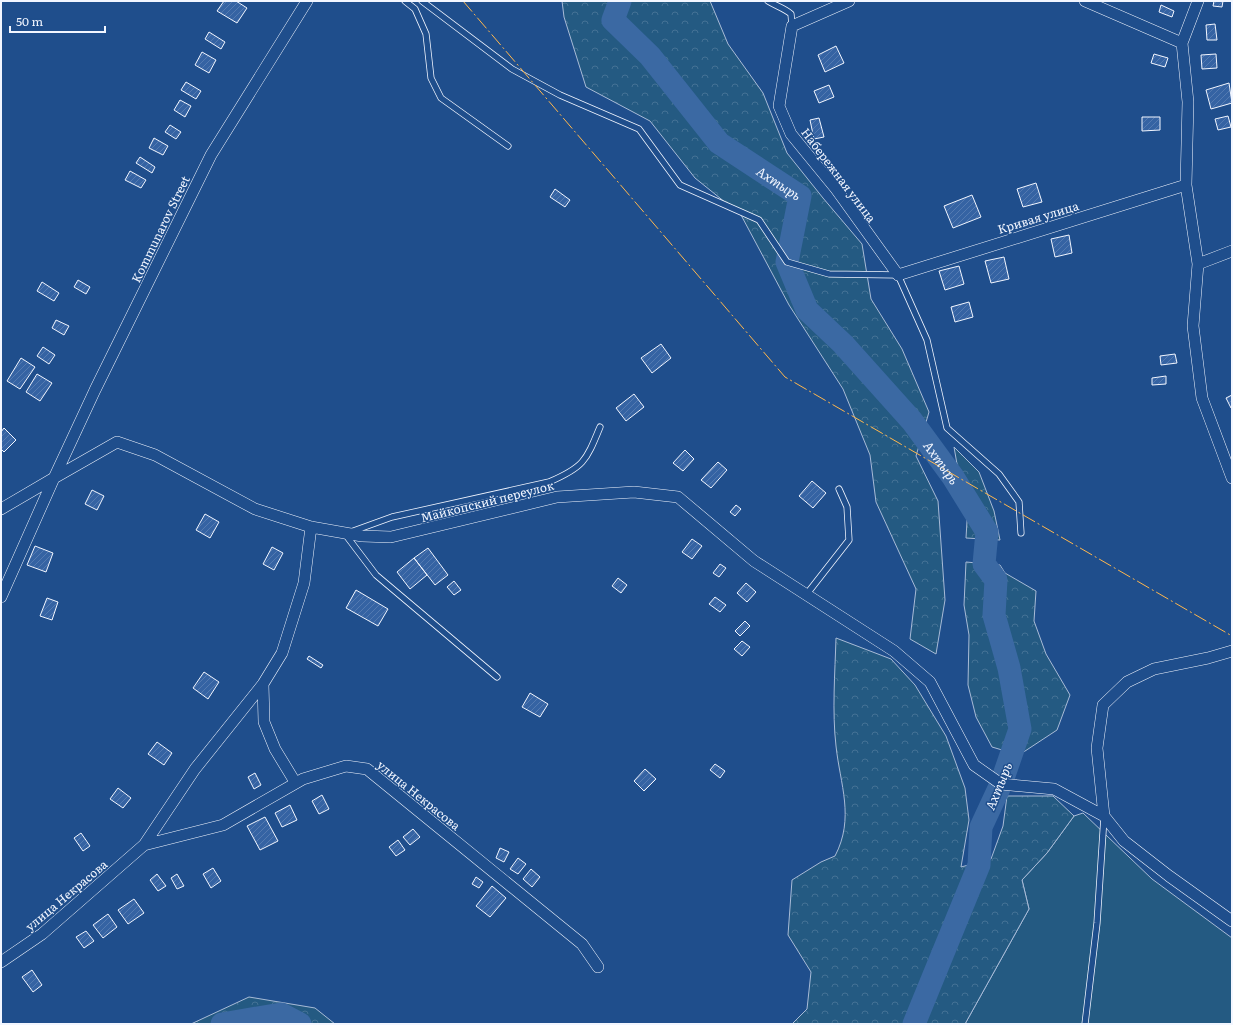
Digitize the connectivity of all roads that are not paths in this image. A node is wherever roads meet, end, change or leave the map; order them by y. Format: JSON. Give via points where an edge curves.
{"nodes":[{"id":1,"x":307,"y":1,"type":"edge"},
{"id":2,"x":405,"y":1,"type":"edge"},
{"id":3,"x":422,"y":1,"type":"edge"},
{"id":4,"x":768,"y":1,"type":"edge"},
{"id":5,"x":850,"y":1,"type":"edge"},
{"id":6,"x":1085,"y":1,"type":"edge"},
{"id":7,"x":1198,"y":1,"type":"edge"},
{"id":8,"x":792,"y":26,"type":"junction"},
{"id":9,"x":1182,"y":43,"type":"junction"},
{"id":10,"x":508,"y":146,"type":"dead end"},
{"id":11,"x":1186,"y":185,"type":"junction"},
{"id":12,"x":1232,"y":251,"type":"edge"},
{"id":13,"x":1198,"y":264,"type":"junction"},
{"id":14,"x":898,"y":275,"type":"junction"},
{"id":15,"x":600,"y":427,"type":"dead end"},
{"id":16,"x":54,"y":478,"type":"junction"},
{"id":17,"x":1232,"y":478,"type":"edge"},
{"id":18,"x":839,"y":489,"type":"dead end"},
{"id":19,"x":1,"y":509,"type":"edge"},
{"id":20,"x":311,"y":527,"type":"junction"},
{"id":21,"x":1021,"y":533,"type":"dead end"},
{"id":22,"x":345,"y":534,"type":"junction"},
{"id":23,"x":806,"y":594,"type":"junction"},
{"id":24,"x":1,"y":597,"type":"edge"},
{"id":25,"x":1232,"y":651,"type":"edge"},
{"id":26,"x":497,"y":677,"type":"dead end"},
{"id":27,"x":263,"y":684,"type":"junction"},
{"id":28,"x":295,"y":782,"type":"junction"},
{"id":29,"x":1104,"y":816,"type":"junction"},
{"id":30,"x":144,"y":845,"type":"junction"},
{"id":31,"x":1232,"y":921,"type":"edge"},
{"id":32,"x":1,"y":962,"type":"edge"},
{"id":33,"x":598,"y":967,"type":"dead end"},
{"id":34,"x":1085,"y":1024,"type":"edge"}],
"edges":[{"from":1,"to":16,"type":"street","name":"Kommunarov Street","via":[[211,155]]},
{"from":2,"to":10,"type":"lane","via":[[415,9],[426,34],[431,78],[440,98]]},
{"from":3,"to":14,"type":"lane","via":[[512,69],[560,95],[639,129],[680,185],[759,220],[788,262],[829,274]]},
{"from":4,"to":8,"type":"lane","via":[[791,14]]},
{"from":5,"to":8,"type":"street"},
{"from":6,"to":9,"type":"street"},
{"from":7,"to":9,"type":"street"},
{"from":8,"to":14,"type":"street","name":"Набережная улица","via":[[779,106],[791,134]]},
{"from":9,"to":11,"type":"street","via":[[1188,102]]},
{"from":11,"to":13,"type":"street"},
{"from":11,"to":14,"type":"street","name":"Кривая улица"},
{"from":12,"to":13,"type":"street"},
{"from":13,"to":17,"type":"street","via":[[1193,326],[1202,398]]},
{"from":14,"to":21,"type":"lane","via":[[927,340],[947,428],[999,474],[1019,502]]},
{"from":15,"to":22,"type":"lane","via":[[587,456],[572,473],[549,482],[392,517]]},
{"from":16,"to":19,"type":"street"},
{"from":16,"to":20,"type":"street","via":[[117,442],[155,455],[255,509]]},
{"from":16,"to":24,"type":"street","name":"Kommunarov Street"},
{"from":18,"to":23,"type":"lane","via":[[847,507],[848,540]]},
{"from":20,"to":22,"type":"street","name":"Майкопский переулок"},
{"from":20,"to":27,"type":"street","name":"улица Некрасова","via":[[304,584],[282,653]]},
{"from":22,"to":23,"type":"street","name":"Майкопский переулок","via":[[391,536],[557,497],[634,492],[678,497],[754,561]]},
{"from":22,"to":26,"type":"lane","via":[[376,576]]},
{"from":23,"to":29,"type":"street","name":"Майкопский переулок","via":[[894,651],[930,682],[974,765],[1001,784],[1054,789]]},
{"from":25,"to":29,"type":"street","via":[[1154,669],[1127,682],[1103,706],[1097,748]]},
{"from":27,"to":28,"type":"street","via":[[264,722],[275,749]]},
{"from":27,"to":30,"type":"street","name":"улица Некрасова","via":[[195,769]]},
{"from":28,"to":30,"type":"street","name":"улица Некрасова","via":[[223,825]]},
{"from":28,"to":33,"type":"street","name":"улица Некрасова","via":[[346,766],[367,769],[582,944]]},
{"from":29,"to":31,"type":"street","via":[[1124,841]]},
{"from":29,"to":34,"type":"lane","via":[[1097,924]]},
{"from":30,"to":32,"type":"street","name":"улица Некрасова","via":[[42,934]]}]}
